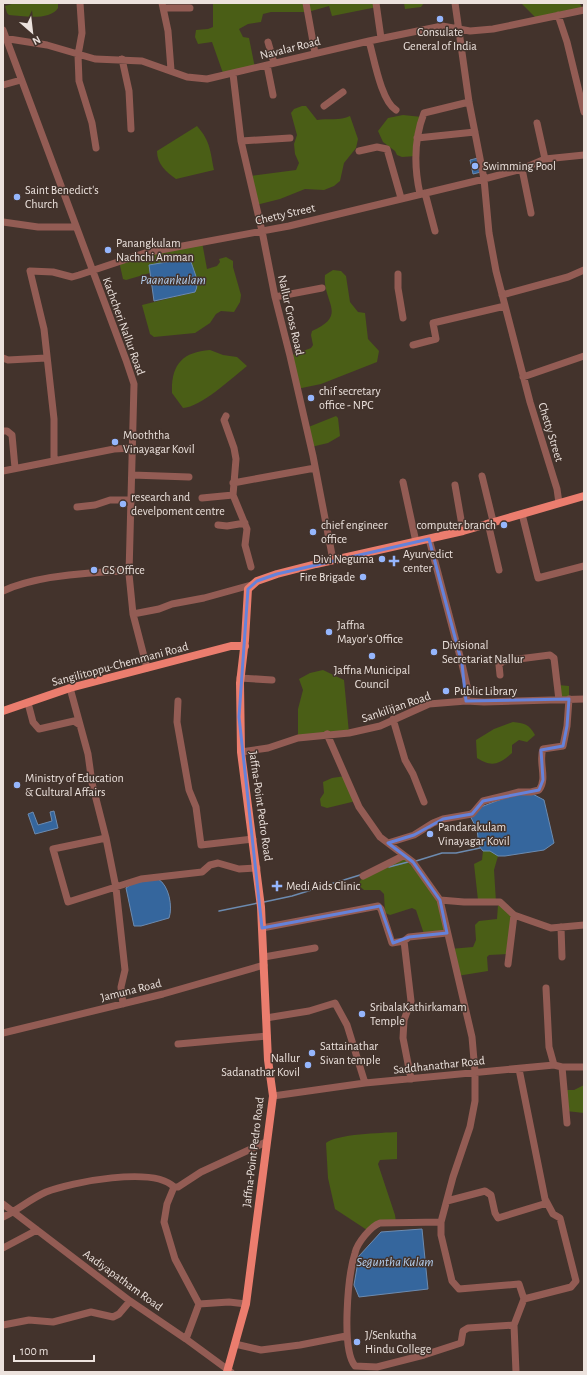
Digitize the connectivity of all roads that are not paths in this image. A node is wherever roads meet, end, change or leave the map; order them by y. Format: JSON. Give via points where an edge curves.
{"nodes":[{"id":1,"x":80,"y":3,"type":"edge"},
{"id":2,"x":306,"y":3,"type":"edge"},
{"id":3,"x":376,"y":3,"type":"edge"},
{"id":4,"x":455,"y":3,"type":"edge"},
{"id":5,"x":163,"y":6,"type":"edge"},
{"id":6,"x":190,"y":8,"type":"dead end"},
{"id":7,"x":584,"y":10,"type":"edge"},
{"id":8,"x":558,"y":15,"type":"junction"},
{"id":9,"x":3,"y":30,"type":"edge"},
{"id":10,"x":459,"y":30,"type":"junction"},
{"id":11,"x":4,"y":38,"type":"edge"},
{"id":12,"x":381,"y":38,"type":"junction"},
{"id":13,"x":369,"y":41,"type":"junction"},
{"id":14,"x":268,"y":42,"type":"dead end"},
{"id":15,"x":315,"y":53,"type":"junction"},
{"id":16,"x":78,"y":55,"type":"junction"},
{"id":17,"x":122,"y":59,"type":"junction"},
{"id":18,"x":271,"y":64,"type":"junction"},
{"id":19,"x":171,"y":70,"type":"junction"},
{"id":20,"x":233,"y":74,"type":"junction"},
{"id":21,"x":20,"y":80,"type":"junction"},
{"id":22,"x":3,"y":85,"type":"edge"},
{"id":23,"x":343,"y":92,"type":"dead end"},
{"id":24,"x":273,"y":95,"type":"dead end"},
{"id":25,"x":470,"y":102,"type":"junction"},
{"id":26,"x":324,"y":106,"type":"dead end"},
{"id":27,"x":396,"y":110,"type":"dead end"},
{"id":28,"x":584,"y":112,"type":"edge"},
{"id":29,"x":537,"y":123,"type":"dead end"},
{"id":30,"x":132,"y":129,"type":"dead end"},
{"id":31,"x":475,"y":132,"type":"junction"},
{"id":32,"x":290,"y":138,"type":"dead end"},
{"id":33,"x":416,"y":138,"type":"junction"},
{"id":34,"x":241,"y":141,"type":"junction"},
{"id":35,"x":96,"y":148,"type":"dead end"},
{"id":36,"x":359,"y":151,"type":"dead end"},
{"id":37,"x":584,"y":154,"type":"edge"},
{"id":38,"x":545,"y":159,"type":"junction"},
{"id":39,"x":522,"y":169,"type":"junction"},
{"id":40,"x":484,"y":179,"type":"junction"},
{"id":41,"x":423,"y":193,"type":"junction"},
{"id":42,"x":401,"y":198,"type":"junction"},
{"id":43,"x":531,"y":213,"type":"dead end"},
{"id":44,"x":3,"y":222,"type":"edge"},
{"id":45,"x":75,"y":227,"type":"junction"},
{"id":46,"x":262,"y":231,"type":"junction"},
{"id":47,"x":435,"y":231,"type":"dead end"},
{"id":48,"x":92,"y":270,"type":"junction"},
{"id":49,"x":584,"y":270,"type":"edge"},
{"id":50,"x":398,"y":274,"type":"dead end"},
{"id":51,"x":322,"y":288,"type":"dead end"},
{"id":52,"x":502,"y":296,"type":"junction"},
{"id":53,"x":275,"y":297,"type":"junction"},
{"id":54,"x":505,"y":306,"type":"junction"},
{"id":55,"x":403,"y":318,"type":"dead end"},
{"id":56,"x":413,"y":345,"type":"dead end"},
{"id":57,"x":584,"y":356,"type":"edge"},
{"id":58,"x":3,"y":358,"type":"edge"},
{"id":59,"x":46,"y":358,"type":"junction"},
{"id":60,"x":523,"y":377,"type":"junction"},
{"id":61,"x":226,"y":416,"type":"dead end"},
{"id":62,"x":3,"y":431,"type":"edge"},
{"id":63,"x":133,"y":448,"type":"junction"},
{"id":64,"x":54,"y":460,"type":"junction"},
{"id":65,"x":14,"y":468,"type":"junction"},
{"id":66,"x":315,"y":468,"type":"junction"},
{"id":67,"x":3,"y":470,"type":"edge"},
{"id":68,"x":132,"y":475,"type":"junction"},
{"id":69,"x":482,"y":476,"type":"dead end"},
{"id":70,"x":189,"y":477,"type":"dead end"},
{"id":71,"x":403,"y":482,"type":"dead end"},
{"id":72,"x":233,"y":483,"type":"junction"},
{"id":73,"x":455,"y":485,"type":"dead end"},
{"id":74,"x":233,"y":495,"type":"junction"},
{"id":75,"x":584,"y":496,"type":"edge"},
{"id":76,"x":202,"y":498,"type":"dead end"},
{"id":77,"x":131,"y":500,"type":"junction"},
{"id":78,"x":559,"y":503,"type":"junction"},
{"id":79,"x":77,"y":507,"type":"dead end"},
{"id":80,"x":522,"y":514,"type":"junction"},
{"id":81,"x":490,"y":522,"type":"junction"},
{"id":82,"x":245,"y":523,"type":"junction"},
{"id":83,"x":218,"y":525,"type":"dead end"},
{"id":84,"x":463,"y":531,"type":"junction"},
{"id":85,"x":429,"y":539,"type":"junction"},
{"id":86,"x":416,"y":542,"type":"junction"},
{"id":87,"x":333,"y":560,"type":"junction"},
{"id":88,"x":584,"y":566,"type":"edge"},
{"id":89,"x":251,"y":568,"type":"dead end"},
{"id":90,"x":499,"y":570,"type":"dead end"},
{"id":91,"x":129,"y":571,"type":"junction"},
{"id":92,"x":251,"y":585,"type":"junction"},
{"id":93,"x":3,"y":591,"type":"edge"},
{"id":94,"x":133,"y":614,"type":"junction"},
{"id":95,"x":245,"y":646,"type":"junction"},
{"id":96,"x":147,"y":668,"type":"junction"},
{"id":97,"x":500,"y":675,"type":"dead end"},
{"id":98,"x":240,"y":678,"type":"junction"},
{"id":99,"x":272,"y":680,"type":"dead end"},
{"id":100,"x":70,"y":688,"type":"junction"},
{"id":101,"x":569,"y":699,"type":"junction"},
{"id":102,"x":584,"y":699,"type":"edge"},
{"id":103,"x":559,"y":700,"type":"junction"},
{"id":104,"x":178,"y":701,"type":"dead end"},
{"id":105,"x":466,"y":701,"type":"junction"},
{"id":106,"x":28,"y":703,"type":"junction"},
{"id":107,"x":3,"y":711,"type":"edge"},
{"id":108,"x":392,"y":719,"type":"junction"},
{"id":109,"x":80,"y":725,"type":"junction"},
{"id":110,"x":327,"y":734,"type":"junction"},
{"id":111,"x":241,"y":752,"type":"junction"},
{"id":112,"x":424,"y":802,"type":"dead end"},
{"id":113,"x":106,"y":838,"type":"junction"},
{"id":114,"x":253,"y":839,"type":"junction"},
{"id":115,"x":388,"y":843,"type":"junction"},
{"id":116,"x":403,"y":856,"type":"junction"},
{"id":117,"x":257,"y":868,"type":"junction"},
{"id":118,"x":363,"y":876,"type":"dead end"},
{"id":119,"x":116,"y":888,"type":"junction"},
{"id":120,"x":440,"y":900,"type":"junction"},
{"id":121,"x":514,"y":915,"type":"junction"},
{"id":122,"x":584,"y":925,"type":"edge"},
{"id":123,"x":561,"y":927,"type":"junction"},
{"id":124,"x":262,"y":928,"type":"junction"},
{"id":125,"x":446,"y":933,"type":"junction"},
{"id":126,"x":404,"y":941,"type":"junction"},
{"id":127,"x":315,"y":948,"type":"dead end"},
{"id":128,"x":264,"y":957,"type":"junction"},
{"id":129,"x":562,"y":957,"type":"dead end"},
{"id":130,"x":508,"y":964,"type":"dead end"},
{"id":131,"x":264,"y":965,"type":"junction"},
{"id":132,"x":546,"y":988,"type":"dead end"},
{"id":133,"x":123,"y":1004,"type":"junction"},
{"id":134,"x":266,"y":1018,"type":"junction"},
{"id":135,"x":3,"y":1033,"type":"edge"},
{"id":136,"x":267,"y":1036,"type":"junction"},
{"id":137,"x":178,"y":1044,"type":"dead end"},
{"id":138,"x":554,"y":1065,"type":"junction"},
{"id":139,"x":562,"y":1067,"type":"junction"},
{"id":140,"x":584,"y":1067,"type":"edge"},
{"id":141,"x":520,"y":1069,"type":"junction"},
{"id":142,"x":475,"y":1072,"type":"junction"},
{"id":143,"x":411,"y":1079,"type":"junction"},
{"id":144,"x":365,"y":1083,"type":"junction"},
{"id":145,"x":273,"y":1096,"type":"junction"},
{"id":146,"x":567,"y":1123,"type":"dead end"},
{"id":147,"x":266,"y":1142,"type":"junction"},
{"id":148,"x":174,"y":1187,"type":"junction"},
{"id":149,"x":447,"y":1201,"type":"junction"},
{"id":150,"x":547,"y":1203,"type":"junction"},
{"id":151,"x":3,"y":1204,"type":"edge"},
{"id":152,"x":12,"y":1212,"type":"junction"},
{"id":153,"x":3,"y":1217,"type":"edge"},
{"id":154,"x":441,"y":1222,"type":"junction"},
{"id":155,"x":37,"y":1230,"type":"junction"},
{"id":156,"x":3,"y":1248,"type":"edge"},
{"id":157,"x":524,"y":1299,"type":"junction"},
{"id":158,"x":130,"y":1301,"type":"junction"},
{"id":159,"x":199,"y":1304,"type":"junction"},
{"id":160,"x":246,"y":1304,"type":"junction"},
{"id":161,"x":3,"y":1325,"type":"edge"},
{"id":162,"x":514,"y":1326,"type":"junction"},
{"id":163,"x":346,"y":1336,"type":"junction"},
{"id":164,"x":186,"y":1339,"type":"junction"},
{"id":165,"x":235,"y":1344,"type":"junction"},
{"id":166,"x":378,"y":1370,"type":"edge"},
{"id":167,"x":229,"y":1371,"type":"edge"},
{"id":168,"x":516,"y":1372,"type":"edge"}],
"edges":[{"from":1,"to":16,"type":"street","via":[[82,32]]},
{"from":2,"to":15,"type":"street"},
{"from":3,"to":12,"type":"street"},
{"from":4,"to":10,"type":"street","name":"Chetty Street"},
{"from":5,"to":6,"type":"street"},
{"from":5,"to":19,"type":"street"},
{"from":7,"to":8,"type":"street","name":"Navalar Road"},
{"from":8,"to":10,"type":"street","name":"Navalar Road","via":[[492,29]]},
{"from":8,"to":28,"type":"street"},
{"from":9,"to":11,"type":"street","name":"Kachcheri Nallur Road"},
{"from":10,"to":12,"type":"street","name":"Navalar Road","via":[[442,26]]},
{"from":10,"to":25,"type":"street","name":"Chetty Street"},
{"from":11,"to":16,"type":"street","name":"Navalar Road"},
{"from":11,"to":21,"type":"street","name":"Kachcheri Nallur Road"},
{"from":12,"to":13,"type":"street","name":"Navalar Road"},
{"from":13,"to":15,"type":"street","name":"Navalar Road"},
{"from":13,"to":27,"type":"street","via":[[383,88],[391,107]]},
{"from":14,"to":18,"type":"street"},
{"from":15,"to":18,"type":"street","name":"Navalar Road"},
{"from":16,"to":17,"type":"street","name":"Navalar Road","via":[[95,59]]},
{"from":16,"to":35,"type":"street","via":[[79,81],[92,123]]},
{"from":17,"to":19,"type":"street","name":"Navalar Road","via":[[142,61]]},
{"from":17,"to":30,"type":"street","via":[[129,91]]},
{"from":18,"to":20,"type":"street","name":"Navalar Road"},
{"from":18,"to":24,"type":"street"},
{"from":19,"to":20,"type":"street","name":"Navalar Road","via":[[187,77],[202,79]]},
{"from":20,"to":34,"type":"street","name":"Nallur Cross Road"},
{"from":21,"to":22,"type":"street"},
{"from":21,"to":45,"type":"street","name":"Kachcheri Nallur Road"},
{"from":23,"to":26,"type":"street"},
{"from":25,"to":31,"type":"street","name":"Chetty Street"},
{"from":25,"to":33,"type":"street","via":[[424,113]]},
{"from":29,"to":38,"type":"street"},
{"from":31,"to":33,"type":"street"},
{"from":31,"to":40,"type":"street","name":"Chetty Street"},
{"from":32,"to":34,"type":"street"},
{"from":33,"to":41,"type":"street","via":[[416,171]]},
{"from":34,"to":46,"type":"street","name":"Nallur Cross Road"},
{"from":36,"to":42,"type":"street","via":[[376,147],[388,149]]},
{"from":37,"to":38,"type":"street"},
{"from":38,"to":39,"type":"street"},
{"from":39,"to":40,"type":"street"},
{"from":39,"to":43,"type":"street"},
{"from":40,"to":41,"type":"street","name":"Chetty Street"},
{"from":40,"to":52,"type":"street","name":"Chetty Street","via":[[489,233]]},
{"from":41,"to":42,"type":"street","name":"Chetty Street"},
{"from":41,"to":47,"type":"street"},
{"from":42,"to":46,"type":"street","name":"Chetty Street"},
{"from":44,"to":45,"type":"street","via":[[38,227]]},
{"from":45,"to":48,"type":"street","name":"Kachcheri Nallur Road"},
{"from":46,"to":48,"type":"street","name":"Chetty Street","via":[[145,252]]},
{"from":46,"to":53,"type":"street","name":"Nallur Cross Road"},
{"from":48,"to":59,"type":"street","name":"Chetty Street","via":[[72,276],[30,271],[44,329]]},
{"from":48,"to":63,"type":"street","name":"Kachcheri Nallur Road","via":[[134,384]]},
{"from":49,"to":52,"type":"street"},
{"from":50,"to":55,"type":"street"},
{"from":51,"to":53,"type":"street"},
{"from":52,"to":54,"type":"street","name":"Chetty Street"},
{"from":53,"to":66,"type":"street","name":"Nallur Cross Road"},
{"from":54,"to":56,"type":"street","via":[[433,323],[436,340]]},
{"from":54,"to":60,"type":"street","name":"Chetty Street"},
{"from":57,"to":60,"type":"street"},
{"from":58,"to":59,"type":"street"},
{"from":59,"to":64,"type":"street","via":[[54,419]]},
{"from":60,"to":78,"type":"street","name":"Chetty Street"},
{"from":61,"to":72,"type":"street","via":[[224,420],[236,459]]},
{"from":62,"to":65,"type":"street","via":[[12,435]]},
{"from":63,"to":64,"type":"street"},
{"from":63,"to":68,"type":"street","name":"Kachcheri Nallur Road"},
{"from":64,"to":65,"type":"street"},
{"from":65,"to":67,"type":"street"},
{"from":66,"to":72,"type":"street"},
{"from":66,"to":87,"type":"street","name":"Nallur Cross Road"},
{"from":68,"to":70,"type":"street"},
{"from":68,"to":77,"type":"street","name":"Kachcheri Nallur Road"},
{"from":69,"to":81,"type":"street"},
{"from":71,"to":86,"type":"street"},
{"from":72,"to":74,"type":"street"},
{"from":73,"to":84,"type":"street"},
{"from":74,"to":76,"type":"street"},
{"from":74,"to":82,"type":"street"},
{"from":75,"to":78,"type":"main road"},
{"from":77,"to":79,"type":"street","via":[[110,500]]},
{"from":77,"to":91,"type":"street","name":"Kachcheri Nallur Road"},
{"from":78,"to":80,"type":"main road"},
{"from":80,"to":81,"type":"main road"},
{"from":80,"to":88,"type":"street","via":[[538,578]]},
{"from":81,"to":84,"type":"main road"},
{"from":81,"to":90,"type":"street"},
{"from":82,"to":83,"type":"street"},
{"from":82,"to":89,"type":"street","via":[[245,546]]},
{"from":84,"to":85,"type":"main road"},
{"from":85,"to":86,"type":"main road"},
{"from":85,"to":105,"type":"street","via":[[462,664],[467,686]]},
{"from":86,"to":87,"type":"main road"},
{"from":87,"to":92,"type":"main road","via":[[277,574]]},
{"from":91,"to":93,"type":"street","via":[[81,573],[22,584]]},
{"from":91,"to":94,"type":"street","name":"Kachcheri Nallur Road"},
{"from":92,"to":94,"type":"street"},
{"from":92,"to":95,"type":"main road","name":"Jaffna-Point Pedro Road","via":[[246,606]]},
{"from":94,"to":96,"type":"street","name":"Kachcheri Nallur Road"},
{"from":95,"to":96,"type":"main road","name":"Sangilitoppu-Chemmani Road","via":[[231,646]]},
{"from":95,"to":98,"type":"main road","name":"Jaffna-Point Pedro Road"},
{"from":96,"to":100,"type":"main road","name":"Sangilitoppu-Chemmani Road"},
{"from":97,"to":103,"type":"street","via":[[500,665],[503,661],[550,655],[554,658]]},
{"from":98,"to":99,"type":"street"},
{"from":98,"to":111,"type":"main road","name":"Jaffna-Point Pedro Road"},
{"from":100,"to":106,"type":"main road","name":"Sangilitoppu-Chemmani Road"},
{"from":100,"to":109,"type":"street"},
{"from":101,"to":102,"type":"street","name":"Sankilijan Road"},
{"from":101,"to":103,"type":"street","name":"Sankilijan Road"},
{"from":101,"to":115,"type":"street","via":[[563,746],[548,747],[541,753],[543,780],[539,790],[483,801],[472,814],[443,819],[414,834]]},
{"from":103,"to":105,"type":"street","name":"Sankilijan Road"},
{"from":104,"to":114,"type":"street","via":[[177,722],[189,790],[196,807],[201,845]]},
{"from":105,"to":108,"type":"street","name":"Sankilijan Road","via":[[429,704]]},
{"from":106,"to":107,"type":"main road","name":"Sangilitoppu-Chemmani Road"},
{"from":106,"to":109,"type":"street","via":[[33,722],[39,729],[74,721]]},
{"from":108,"to":110,"type":"street","name":"Sankilijan Road","via":[[380,726],[349,733]]},
{"from":108,"to":112,"type":"street","via":[[405,760]]},
{"from":109,"to":113,"type":"street"},
{"from":110,"to":111,"type":"street","name":"Sankilijan Road","via":[[298,738],[268,748]]},
{"from":110,"to":115,"type":"street","via":[[359,807],[380,837]]},
{"from":111,"to":114,"type":"main road","name":"Jaffna-Point Pedro Road"},
{"from":113,"to":119,"type":"street"},
{"from":113,"to":119,"type":"street","via":[[53,849],[68,902]]},
{"from":114,"to":117,"type":"main road","name":"Jaffna-Point Pedro Road"},
{"from":115,"to":116,"type":"street"},
{"from":116,"to":118,"type":"street"},
{"from":116,"to":120,"type":"street","via":[[413,862]]},
{"from":117,"to":119,"type":"street","via":[[239,869],[218,863],[210,865],[202,872],[141,879]]},
{"from":117,"to":124,"type":"main road","name":"Jaffna-Point Pedro Road"},
{"from":119,"to":133,"type":"street","via":[[126,970],[121,987]]},
{"from":120,"to":121,"type":"street","via":[[500,902]]},
{"from":120,"to":125,"type":"street"},
{"from":121,"to":123,"type":"street","via":[[551,928]]},
{"from":121,"to":130,"type":"street"},
{"from":122,"to":123,"type":"street"},
{"from":123,"to":129,"type":"street"},
{"from":124,"to":126,"type":"street","via":[[378,906],[392,943]]},
{"from":124,"to":128,"type":"main road","name":"Jaffna-Point Pedro Road"},
{"from":125,"to":126,"type":"street","via":[[409,937]]},
{"from":125,"to":142,"type":"street","via":[[472,1037]]},
{"from":126,"to":143,"type":"street","via":[[411,1001],[404,1020],[403,1038]]},
{"from":127,"to":128,"type":"street"},
{"from":128,"to":131,"type":"main road","name":"Jaffna-Point Pedro Road"},
{"from":131,"to":133,"type":"street","name":"Jamuna Road"},
{"from":131,"to":134,"type":"main road","name":"Jaffna-Point Pedro Road"},
{"from":132,"to":138,"type":"street","via":[[549,1047]]},
{"from":133,"to":135,"type":"street","name":"Jamuna Road"},
{"from":134,"to":136,"type":"main road","name":"Jaffna-Point Pedro Road"},
{"from":134,"to":144,"type":"street","via":[[309,1011],[336,1003],[347,1025]]},
{"from":136,"to":137,"type":"street"},
{"from":136,"to":145,"type":"main road","name":"Jaffna-Point Pedro Road"},
{"from":138,"to":139,"type":"street","name":"Saddhanathar Road"},
{"from":138,"to":141,"type":"street","name":"Saddhanathar Road"},
{"from":139,"to":140,"type":"street","name":"Saddhanathar Road"},
{"from":139,"to":146,"type":"street"},
{"from":141,"to":142,"type":"street","name":"Saddhanathar Road"},
{"from":141,"to":150,"type":"street"},
{"from":142,"to":143,"type":"street","name":"Saddhanathar Road"},
{"from":142,"to":149,"type":"street","via":[[470,1127]]},
{"from":143,"to":144,"type":"street","name":"Saddhanathar Road"},
{"from":144,"to":145,"type":"street","name":"Saddhanathar Road"},
{"from":145,"to":147,"type":"main road","name":"Jaffna-Point Pedro Road"},
{"from":147,"to":148,"type":"street"},
{"from":147,"to":160,"type":"main road","name":"Jaffna-Point Pedro Road"},
{"from":148,"to":152,"type":"street","via":[[168,1182],[142,1177],[90,1181],[46,1192]]},
{"from":148,"to":159,"type":"street","via":[[167,1204],[164,1222],[175,1259]]},
{"from":149,"to":150,"type":"street","via":[[485,1191],[491,1195],[498,1218]]},
{"from":149,"to":154,"type":"street"},
{"from":150,"to":157,"type":"street","via":[[553,1214],[560,1218],[576,1281],[571,1288]]},
{"from":151,"to":152,"type":"street","name":"Aadiyapatham Road"},
{"from":152,"to":153,"type":"street"},
{"from":152,"to":155,"type":"street","name":"Aadiyapatham Road"},
{"from":154,"to":157,"type":"street","via":[[441,1235],[452,1281],[459,1289],[519,1284]]},
{"from":154,"to":163,"type":"street","via":[[391,1222],[374,1226],[355,1251]]},
{"from":155,"to":156,"type":"street"},
{"from":155,"to":158,"type":"street","name":"Aadiyapatham Road"},
{"from":157,"to":162,"type":"street"},
{"from":158,"to":161,"type":"street","via":[[113,1317],[91,1312],[53,1322],[29,1320]]},
{"from":158,"to":164,"type":"street","name":"Aadiyapatham Road"},
{"from":159,"to":160,"type":"street"},
{"from":159,"to":164,"type":"street"},
{"from":160,"to":165,"type":"main road","name":"Jaffna-Point Pedro Road"},
{"from":162,"to":166,"type":"street","via":[[468,1328],[463,1331],[461,1343]]},
{"from":162,"to":168,"type":"street"},
{"from":163,"to":165,"type":"street","via":[[261,1350]]},
{"from":163,"to":166,"type":"street","via":[[355,1366]]},
{"from":164,"to":167,"type":"street","name":"Aadiyapatham Road"},
{"from":165,"to":167,"type":"main road","name":"Jaffna-Point Pedro Road"}]}
